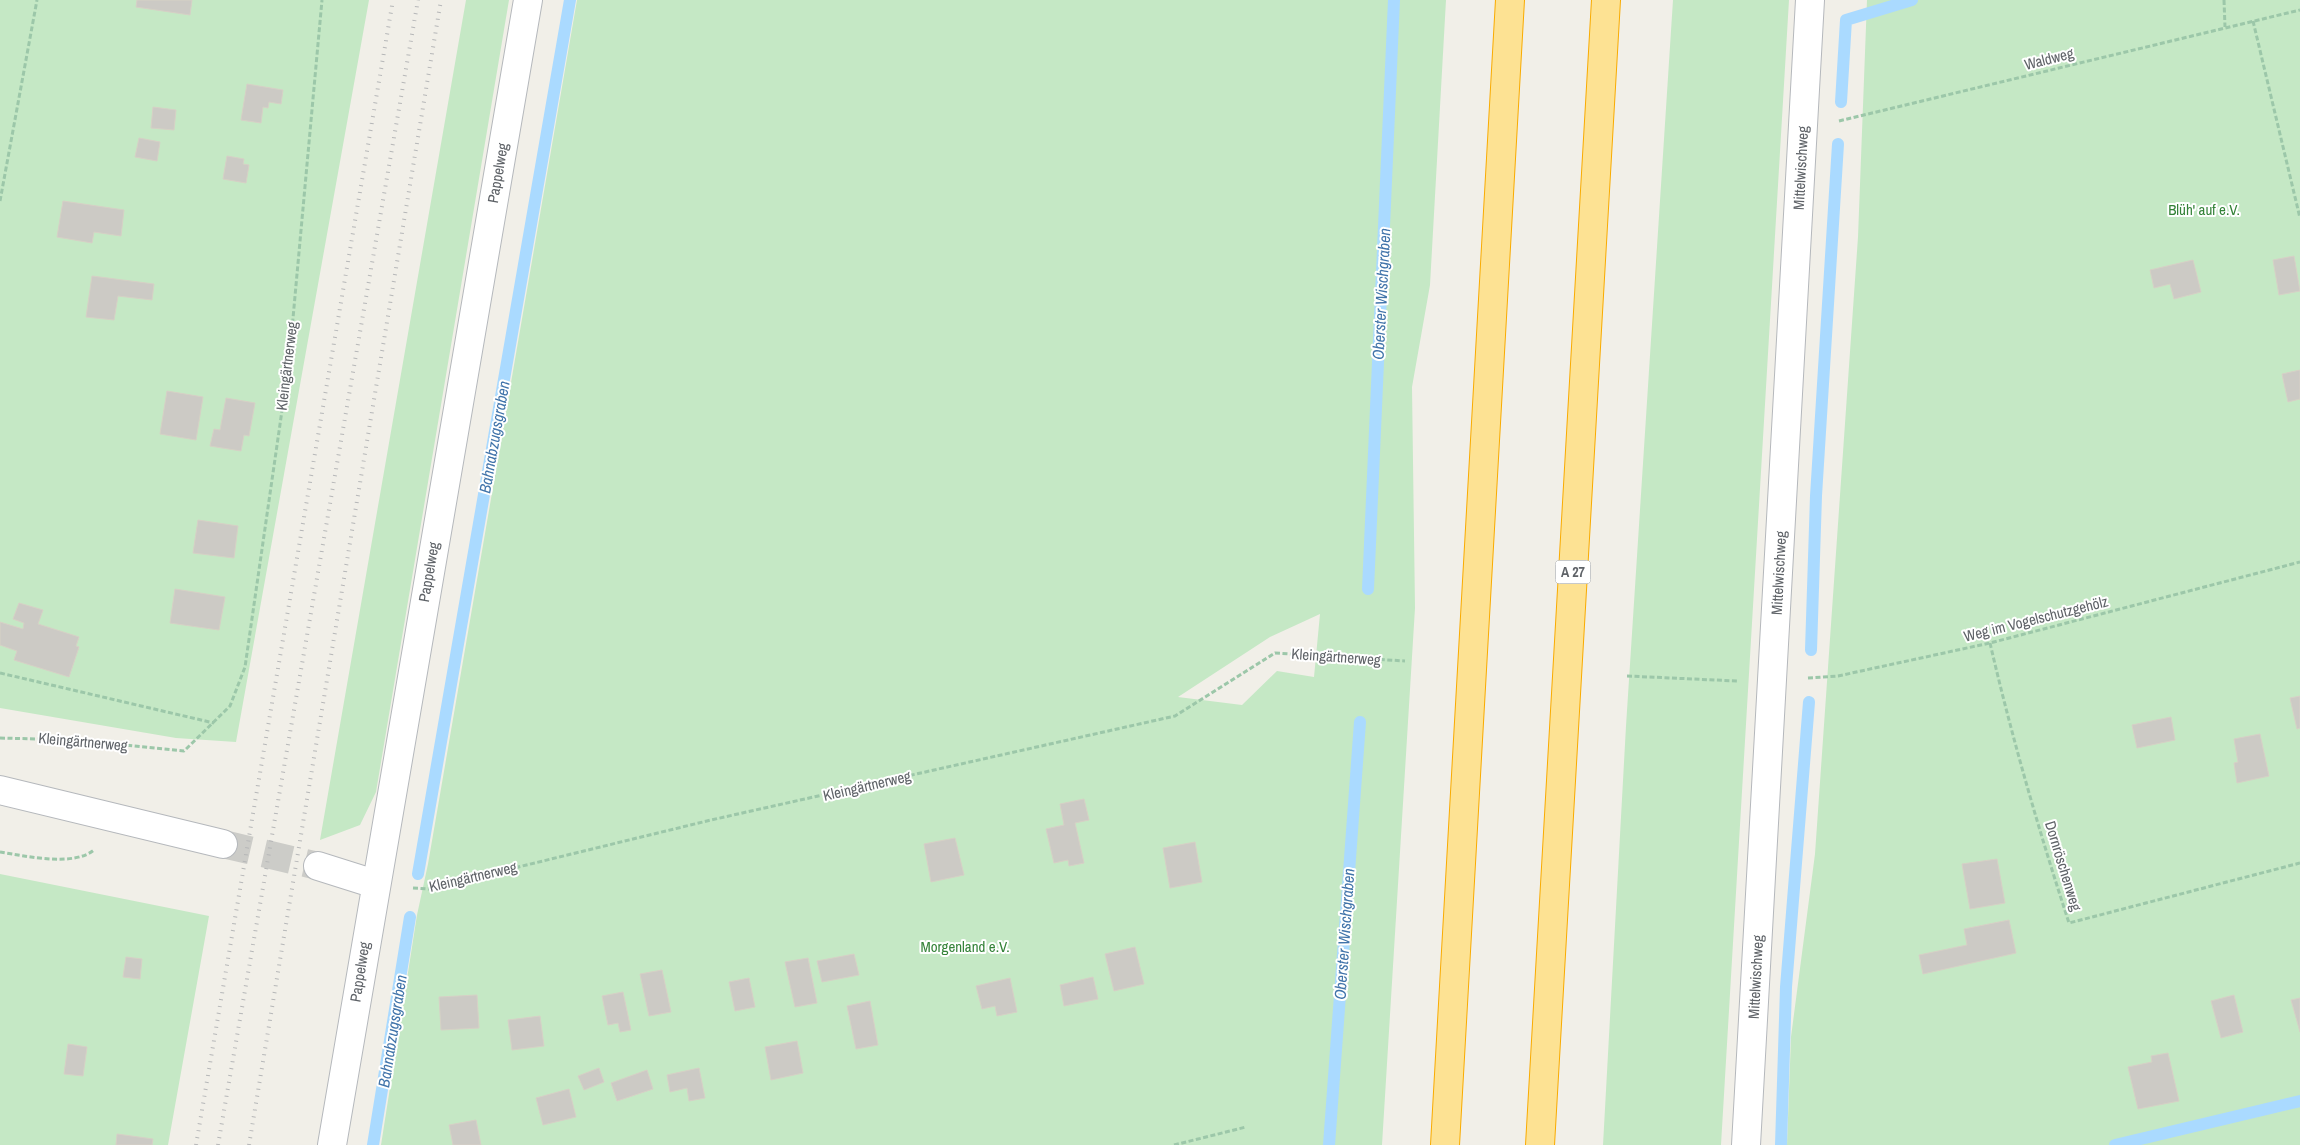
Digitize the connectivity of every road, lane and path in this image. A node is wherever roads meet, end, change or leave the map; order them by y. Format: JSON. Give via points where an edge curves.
{"nodes":[{"id":1,"x":36,"y":0,"type":"edge"},
{"id":2,"x":322,"y":0,"type":"edge"},
{"id":3,"x":528,"y":0,"type":"edge"},
{"id":4,"x":1510,"y":0,"type":"edge"},
{"id":5,"x":1606,"y":0,"type":"edge"},
{"id":6,"x":1810,"y":0,"type":"edge"},
{"id":7,"x":2224,"y":0,"type":"edge"},
{"id":8,"x":2300,"y":10,"type":"edge"},
{"id":9,"x":2253,"y":21,"type":"junction"},
{"id":10,"x":2225,"y":27,"type":"junction"},
{"id":11,"x":1803,"y":130,"type":"junction"},
{"id":12,"x":0,"y":202,"type":"edge"},
{"id":13,"x":2300,"y":218,"type":"edge"},
{"id":14,"x":2300,"y":562,"type":"edge"},
{"id":15,"x":1990,"y":643,"type":"junction"},
{"id":16,"x":1405,"y":662,"type":"dead end"},
{"id":17,"x":0,"y":673,"type":"edge"},
{"id":18,"x":1628,"y":676,"type":"dead end"},
{"id":19,"x":1774,"y":680,"type":"junction"},
{"id":20,"x":215,"y":723,"type":"junction"},
{"id":21,"x":0,"y":738,"type":"edge"},
{"id":22,"x":0,"y":790,"type":"edge"},
{"id":23,"x":131,"y":823,"type":"junction"},
{"id":24,"x":223,"y":844,"type":"tunnel mouth"},
{"id":25,"x":0,"y":852,"type":"edge"},
{"id":26,"x":2300,"y":864,"type":"edge"},
{"id":27,"x":318,"y":866,"type":"tunnel mouth"},
{"id":28,"x":375,"y":884,"type":"junction"},
{"id":29,"x":1246,"y":1127,"type":"dead end"},
{"id":30,"x":332,"y":1145,"type":"edge"},
{"id":31,"x":1174,"y":1145,"type":"edge"},
{"id":32,"x":1445,"y":1145,"type":"edge"},
{"id":33,"x":1540,"y":1145,"type":"edge"},
{"id":34,"x":1746,"y":1145,"type":"edge"}],
"edges":[{"from":1,"to":12,"type":"path"},
{"from":2,"to":20,"type":"path","name":"Kleingärtnerweg","via":[[289,362],[245,667],[230,706]]},
{"from":3,"to":28,"type":"street","name":"Pappelweg"},
{"from":4,"to":32,"type":"highway"},
{"from":5,"to":33,"type":"highway","number":"A 27"},
{"from":6,"to":11,"type":"street","name":"Mittelwischweg"},
{"from":7,"to":10,"type":"path"},
{"from":8,"to":9,"type":"path","name":"Waldweg"},
{"from":9,"to":10,"type":"path","name":"Waldweg"},
{"from":9,"to":13,"type":"path"},
{"from":10,"to":11,"type":"path","name":"Waldweg"},
{"from":11,"to":19,"type":"street","name":"Mittelwischweg"},
{"from":14,"to":15,"type":"path","name":"Weg im Vogelschutzgehölz"},
{"from":15,"to":19,"type":"path","name":"Weg im Vogelschutzgehölz","via":[[1838,676]]},
{"from":15,"to":26,"type":"path","name":"Dornröschenweg","via":[[2006,711],[2069,924]]},
{"from":16,"to":28,"type":"path","name":"Kleingärtnerweg","via":[[1275,652],[1175,716],[711,820],[428,889]]},
{"from":17,"to":20,"type":"path"},
{"from":18,"to":19,"type":"path","via":[[1753,682]]},
{"from":19,"to":34,"type":"street","name":"Mittelwischweg"},
{"from":20,"to":21,"type":"path","name":"Kleingärtnerweg","via":[[184,751],[74,740]]},
{"from":22,"to":23,"type":"street"},
{"from":23,"to":24,"type":"street"},
{"from":23,"to":25,"type":"path","via":[[86,857],[53,859]]},
{"from":27,"to":28,"type":"street"},
{"from":28,"to":30,"type":"street","name":"Pappelweg"},
{"from":29,"to":31,"type":"path"}]}
